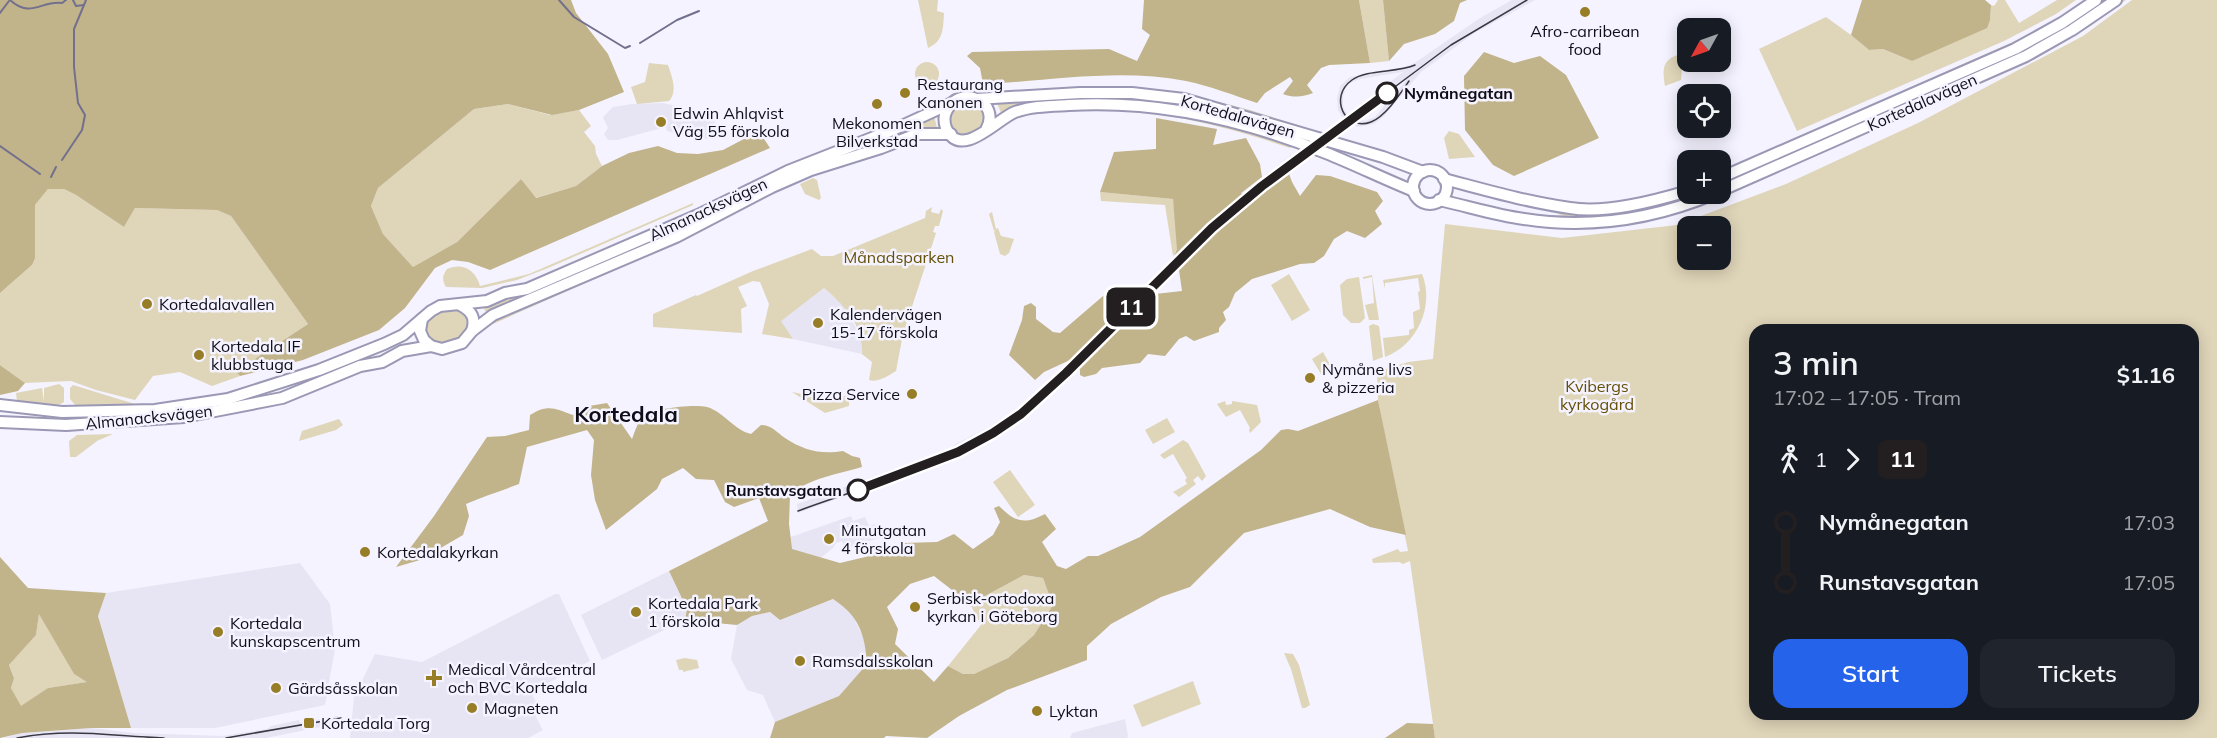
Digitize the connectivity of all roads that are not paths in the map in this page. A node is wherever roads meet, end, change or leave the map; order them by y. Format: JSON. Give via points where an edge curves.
{"nodes":[{"id":1,"x":2097,"y":0,"type":"edge"},
{"id":2,"x":2116,"y":0,"type":"edge"},
{"id":3,"x":977,"y":99,"type":"junction"},
{"id":4,"x":954,"y":102,"type":"junction"},
{"id":5,"x":986,"y":130,"type":"junction"},
{"id":6,"x":951,"y":134,"type":"junction"},
{"id":7,"x":1423,"y":172,"type":"junction"},
{"id":8,"x":1731,"y":173,"type":"edge"},
{"id":9,"x":1444,"y":179,"type":"junction"},
{"id":10,"x":1731,"y":186,"type":"edge"},
{"id":11,"x":1414,"y":191,"type":"junction"},
{"id":12,"x":1677,"y":194,"type":"edge"},
{"id":13,"x":1439,"y":200,"type":"junction"},
{"id":14,"x":1685,"y":204,"type":"edge"},
{"id":15,"x":460,"y":305,"type":"junction"},
{"id":16,"x":423,"y":318,"type":"junction"},
{"id":17,"x":472,"y":331,"type":"junction"},
{"id":18,"x":431,"y":346,"type":"junction"},
{"id":19,"x":0,"y":405,"type":"edge"},
{"id":20,"x":0,"y":422,"type":"edge"}],
"edges":[{"from":1,"to":8,"type":"main road","name":"Kortedalavägen","via":[[2015,49]]},
{"from":2,"to":10,"type":"main road","name":"Kortedalavägen","via":[[2026,56]]},
{"from":3,"to":4,"type":"main road","via":[[968,97]]},
{"from":3,"to":5,"type":"main road","via":[[989,112]]},
{"from":3,"to":7,"type":"main road","name":"Kortedalavägen","via":[[1132,93],[1184,99]]},
{"from":4,"to":6,"type":"main road","via":[[945,117]]},
{"from":4,"to":15,"type":"main road","name":"Almanacksvägen","via":[[788,171],[698,215],[527,289]]},
{"from":5,"to":6,"type":"main road","via":[[967,140]]},
{"from":5,"to":11,"type":"main road","name":"Kortedalavägen","via":[[1007,116],[1031,108],[1082,104],[1161,108],[1203,115],[1325,152]]},
{"from":6,"to":17,"type":"main road","name":"Almanacksvägen","via":[[917,134],[811,170],[676,237],[493,315]]},
{"from":7,"to":9,"type":"main road","name":"Kortedalavägen","via":[[1435,171]]},
{"from":7,"to":11,"type":"main road","via":[[1414,180]]},
{"from":9,"to":12,"type":"main road","name":"Kortedalavägen","via":[[1571,208],[1634,204]]},
{"from":9,"to":13,"type":"main road","via":[[1446,191]]},
{"from":11,"to":13,"type":"main road","name":"Kortedalavägen","via":[[1425,202]]},
{"from":13,"to":14,"type":"main road","name":"Kortedalavägen","via":[[1555,223],[1634,218]]},
{"from":15,"to":16,"type":"main road","name":"Almanacksvägen","via":[[440,306]]},
{"from":15,"to":17,"type":"main road","via":[[473,316]]},
{"from":16,"to":18,"type":"main road","via":[[421,333]]},
{"from":16,"to":19,"type":"main road","name":"Almanacksvägen","via":[[402,335],[365,352],[228,399],[155,410],[63,412]]},
{"from":17,"to":18,"type":"main road","name":"Almanacksvägen","via":[[458,345],[442,349]]},
{"from":18,"to":20,"type":"main road","name":"Almanacksvägen","via":[[402,351],[282,398],[184,417],[66,425]]}]}
